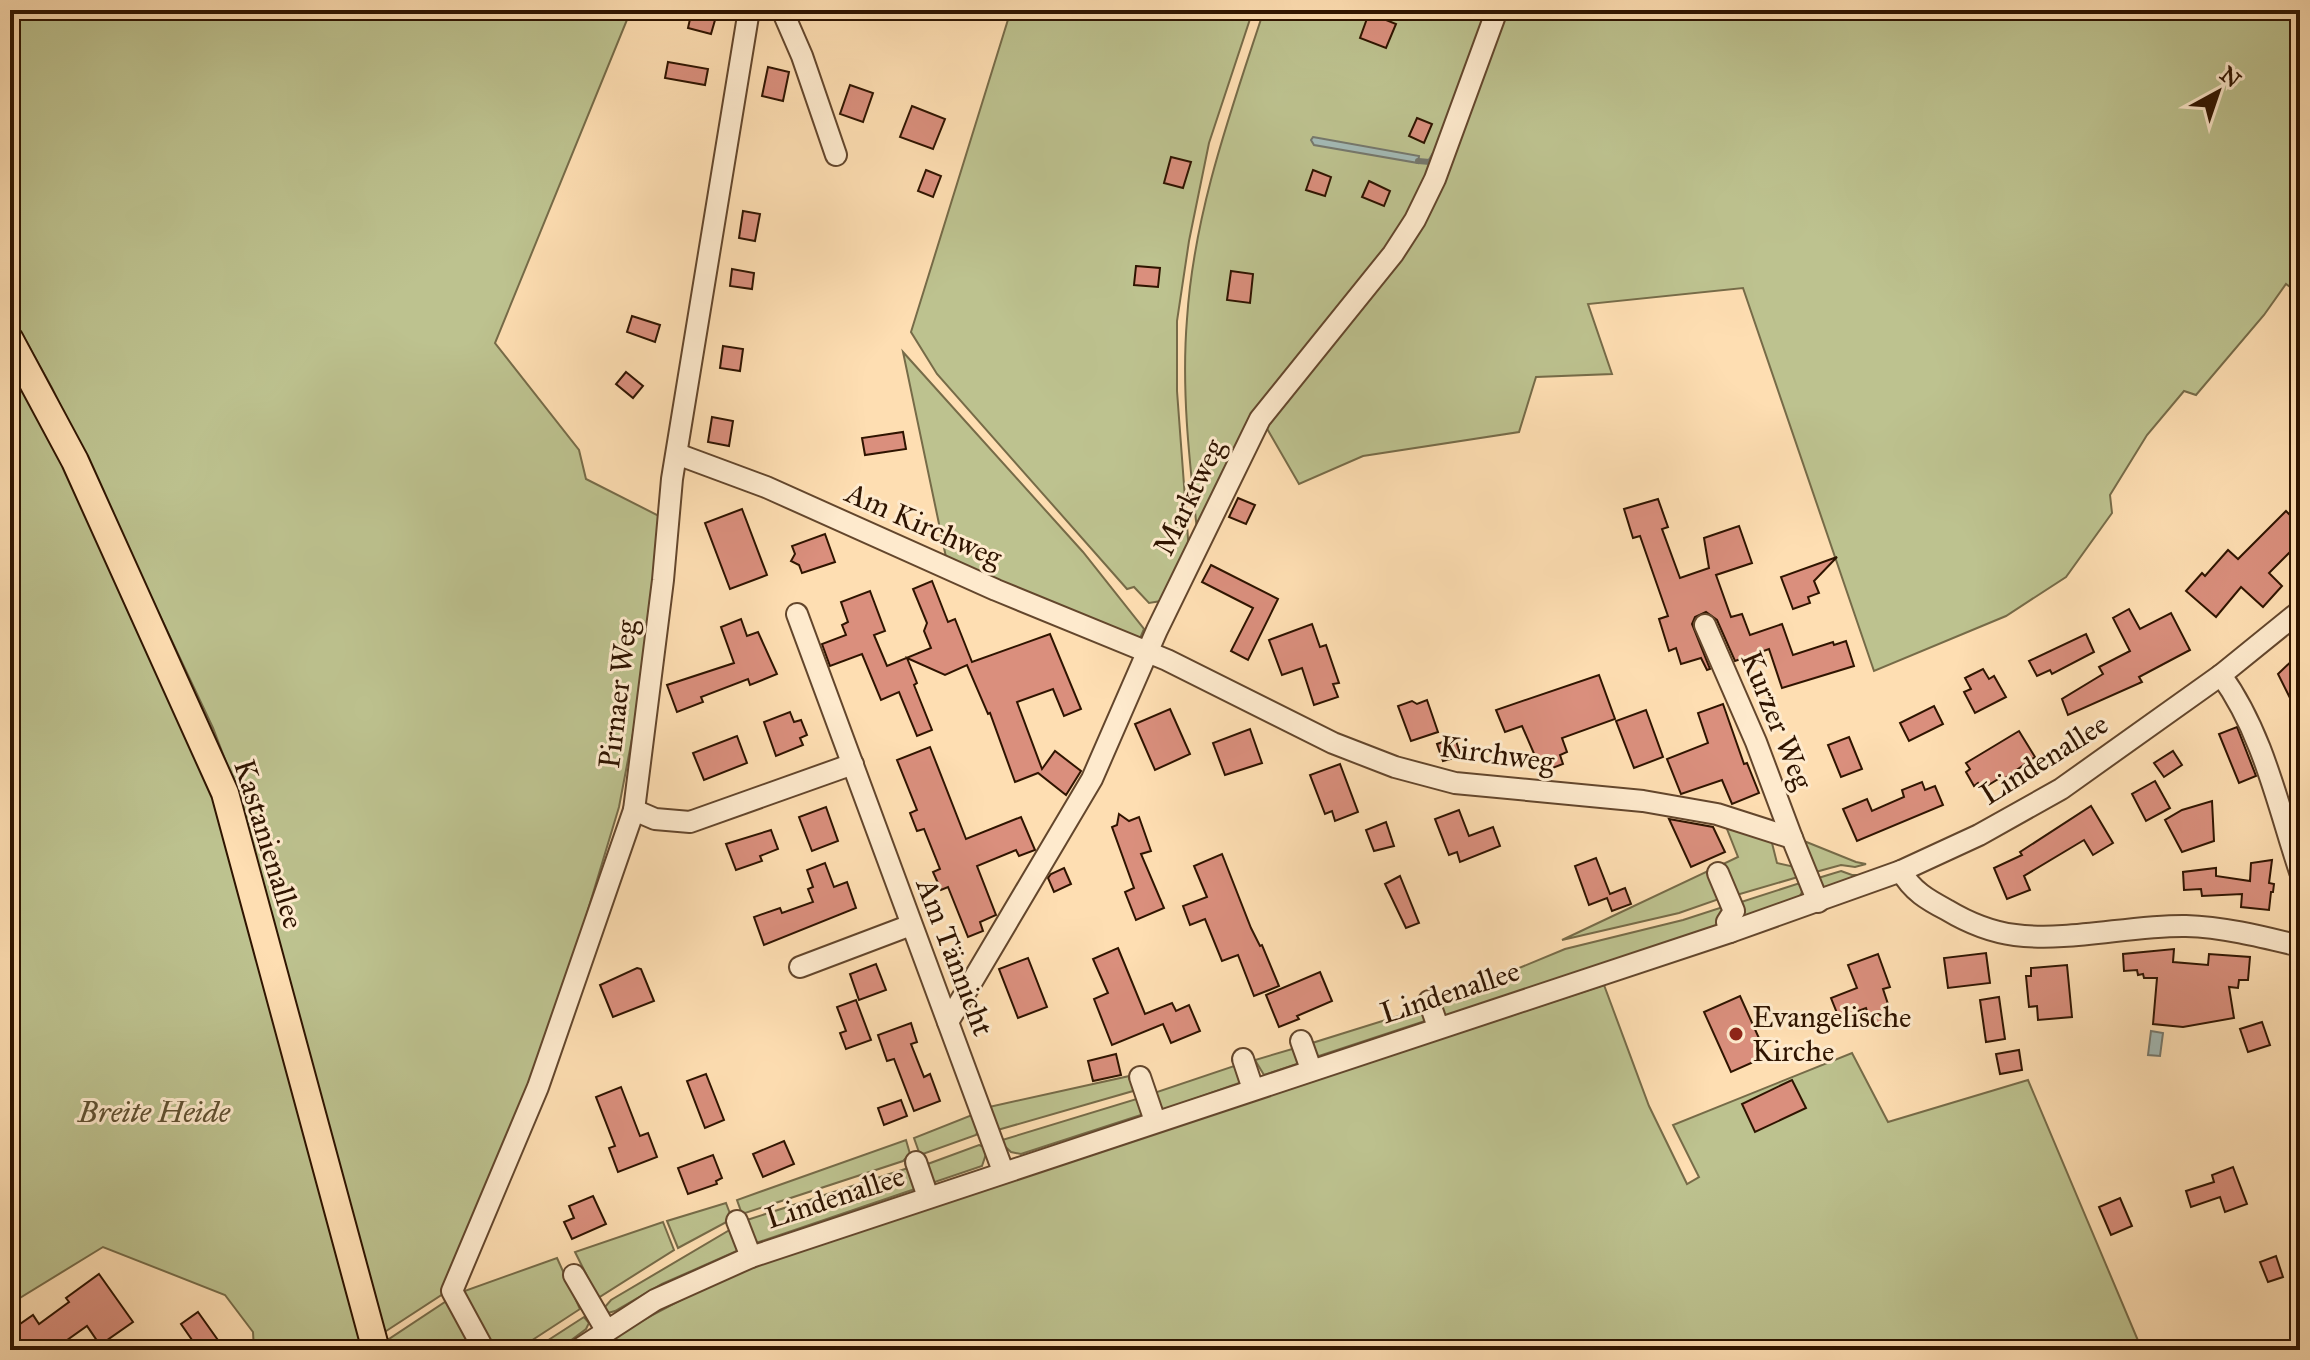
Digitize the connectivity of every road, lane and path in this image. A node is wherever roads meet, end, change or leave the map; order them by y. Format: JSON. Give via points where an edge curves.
{"nodes":[{"id":1,"x":749,"y":10,"type":"edge"},
{"id":2,"x":782,"y":10,"type":"edge"},
{"id":3,"x":1497,"y":10,"type":"edge"},
{"id":4,"x":836,"y":155,"type":"dead end"},
{"id":5,"x":10,"y":340,"type":"edge"},
{"id":6,"x":677,"y":454,"type":"junction"},
{"id":7,"x":2300,"y":611,"type":"edge"},
{"id":8,"x":797,"y":614,"type":"dead end"},
{"id":9,"x":1705,"y":625,"type":"dead end"},
{"id":10,"x":1147,"y":652,"type":"junction"},
{"id":11,"x":2221,"y":675,"type":"junction"},
{"id":12,"x":853,"y":764,"type":"junction"},
{"id":13,"x":634,"y":810,"type":"junction"},
{"id":14,"x":1792,"y":838,"type":"junction"},
{"id":15,"x":1901,"y":871,"type":"junction"},
{"id":16,"x":2300,"y":872,"type":"edge"},
{"id":17,"x":1718,"y":873,"type":"dead end"},
{"id":18,"x":1818,"y":902,"type":"junction"},
{"id":19,"x":911,"y":925,"type":"junction"},
{"id":20,"x":1730,"y":932,"type":"junction"},
{"id":21,"x":2300,"y":946,"type":"edge"},
{"id":22,"x":800,"y":967,"type":"dead end"},
{"id":23,"x":1429,"y":1001,"type":"dead end"},
{"id":24,"x":948,"y":1022,"type":"junction"},
{"id":25,"x":1438,"y":1027,"type":"junction"},
{"id":26,"x":1301,"y":1041,"type":"dead end"},
{"id":27,"x":1243,"y":1059,"type":"dead end"},
{"id":28,"x":1311,"y":1069,"type":"junction"},
{"id":29,"x":1140,"y":1077,"type":"dead end"},
{"id":30,"x":1253,"y":1089,"type":"junction"},
{"id":31,"x":1155,"y":1121,"type":"junction"},
{"id":32,"x":916,"y":1162,"type":"dead end"},
{"id":33,"x":1003,"y":1171,"type":"junction"},
{"id":34,"x":928,"y":1197,"type":"junction"},
{"id":35,"x":737,"y":1221,"type":"dead end"},
{"id":36,"x":751,"y":1257,"type":"junction"},
{"id":37,"x":574,"y":1275,"type":"dead end"},
{"id":38,"x":606,"y":1330,"type":"junction"},
{"id":39,"x":376,"y":1350,"type":"edge"},
{"id":40,"x":484,"y":1350,"type":"edge"},
{"id":41,"x":578,"y":1350,"type":"edge"}],
"edges":[{"from":1,"to":6,"type":"street","name":"Pirnaer Weg"},
{"from":2,"to":4,"type":"street"},
{"from":3,"to":10,"type":"street","name":"Marktweg","via":[[1415,220],[1260,419]]},
{"from":5,"to":39,"type":"main road","name":"Kastanienallee","via":[[75,461],[225,793]]},
{"from":6,"to":10,"type":"street","name":"Am Kirchweg","via":[[766,487]]},
{"from":6,"to":13,"type":"street","name":"Pirnaer Weg"},
{"from":7,"to":11,"type":"street","name":"Lindenallee"},
{"from":8,"to":12,"type":"street","name":"Am Tännicht"},
{"from":9,"to":14,"type":"street","name":"Kurzer Weg"},
{"from":10,"to":14,"type":"street","name":"Kirchweg","via":[[1333,743],[1395,767],[1455,783],[1643,801],[1717,814]]},
{"from":10,"to":24,"type":"street","name":"Marktweg","via":[[1092,779]]},
{"from":11,"to":15,"type":"street","name":"Lindenallee","via":[[2061,789]]},
{"from":11,"to":16,"type":"street","via":[[2253,729]]},
{"from":12,"to":13,"type":"street","via":[[690,822],[655,819]]},
{"from":12,"to":19,"type":"street","name":"Am Tännicht"},
{"from":13,"to":40,"type":"street","name":"Pirnaer Weg","via":[[538,1087],[452,1291]]},
{"from":14,"to":18,"type":"street"},
{"from":15,"to":18,"type":"street","name":"Lindenallee"},
{"from":15,"to":21,"type":"street","via":[[1920,895],[1959,917],[2016,936],[2187,926]]},
{"from":17,"to":20,"type":"street","via":[[1734,911],[1727,922]]},
{"from":18,"to":20,"type":"street","name":"Lindenallee"},
{"from":19,"to":22,"type":"street"},
{"from":19,"to":24,"type":"street","name":"Am Tännicht"},
{"from":20,"to":25,"type":"street","name":"Lindenallee"},
{"from":23,"to":25,"type":"street"},
{"from":24,"to":33,"type":"street","name":"Am Tännicht"},
{"from":25,"to":28,"type":"street","name":"Lindenallee"},
{"from":26,"to":28,"type":"street"},
{"from":27,"to":30,"type":"street"},
{"from":28,"to":30,"type":"street","name":"Lindenallee"},
{"from":29,"to":31,"type":"street"},
{"from":30,"to":31,"type":"street","name":"Lindenallee"},
{"from":31,"to":33,"type":"street","name":"Lindenallee"},
{"from":32,"to":34,"type":"street"},
{"from":33,"to":34,"type":"street","name":"Lindenallee"},
{"from":34,"to":36,"type":"street","name":"Lindenallee"},
{"from":35,"to":36,"type":"street"},
{"from":36,"to":38,"type":"street","name":"Lindenallee","via":[[655,1300]]},
{"from":37,"to":38,"type":"street"},
{"from":38,"to":41,"type":"street","name":"Lindenallee"}]}
